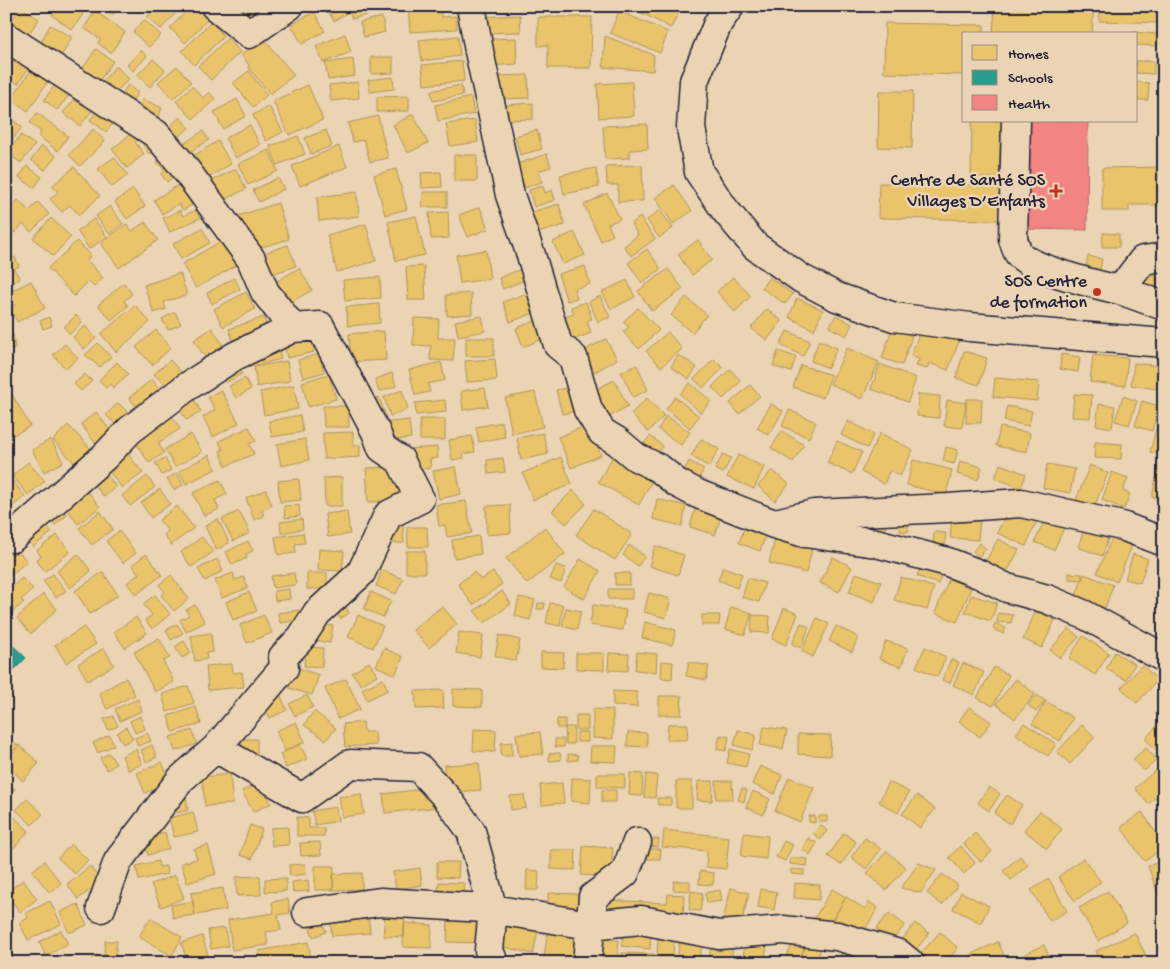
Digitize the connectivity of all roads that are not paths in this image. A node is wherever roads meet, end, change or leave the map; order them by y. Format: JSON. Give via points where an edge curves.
{"nodes":[{"id":1,"x":216,"y":6,"type":"edge"},
{"id":2,"x":289,"y":6,"type":"edge"},
{"id":3,"x":471,"y":6,"type":"edge"},
{"id":4,"x":730,"y":6,"type":"edge"},
{"id":5,"x":6,"y":36,"type":"edge"},
{"id":6,"x":1016,"y":122,"type":"edge"},
{"id":7,"x":1164,"y":257,"type":"edge"},
{"id":8,"x":1120,"y":290,"type":"junction"},
{"id":9,"x":1164,"y":306,"type":"edge"},
{"id":10,"x":293,"y":328,"type":"junction"},
{"id":11,"x":1164,"y":344,"type":"edge"},
{"id":12,"x":774,"y":524,"type":"junction"},
{"id":13,"x":12,"y":538,"type":"dead end"},
{"id":14,"x":1164,"y":542,"type":"edge"},
{"id":15,"x":1164,"y":658,"type":"edge"},
{"id":16,"x":216,"y":748,"type":"junction"},
{"id":17,"x":637,"y":842,"type":"dead end"},
{"id":18,"x":101,"y":908,"type":"dead end"},
{"id":19,"x":494,"y":910,"type":"junction"},
{"id":20,"x":307,"y":912,"type":"dead end"},
{"id":21,"x":590,"y":925,"type":"junction"},
{"id":22,"x":494,"y":963,"type":"edge"},
{"id":23,"x":587,"y":963,"type":"edge"},
{"id":24,"x":910,"y":963,"type":"edge"}],
"edges":[{"from":1,"to":2,"type":"street","via":[[249,34]]},
{"from":3,"to":12,"type":"street","via":[[510,195],[558,345],[573,357],[588,410],[602,432],[677,483]]},
{"from":4,"to":11,"type":"street","via":[[718,23],[694,81],[691,128],[699,172],[755,246],[802,279],[838,297],[894,317]]},
{"from":5,"to":10,"type":"street","via":[[156,134],[251,259],[265,292]]},
{"from":6,"to":8,"type":"street","via":[[1013,240],[1019,255],[1034,264],[1086,283]]},
{"from":7,"to":8,"type":"street","via":[[1143,260]]},
{"from":8,"to":9,"type":"street"},
{"from":10,"to":13,"type":"street","via":[[235,356],[188,386],[130,430]]},
{"from":10,"to":16,"type":"street","via":[[320,326],[382,448],[400,460],[420,499],[388,516],[360,573],[317,613],[301,638],[283,657],[284,668]]},
{"from":12,"to":14,"type":"street","via":[[814,514],[1021,502],[1122,526]]},
{"from":12,"to":15,"type":"street","via":[[804,533],[876,542],[948,562],[1007,588],[1047,599],[1085,615]]},
{"from":16,"to":18,"type":"street","via":[[181,779],[118,861]]},
{"from":16,"to":19,"type":"street","via":[[302,798],[350,764],[418,766],[471,831]]},
{"from":17,"to":21,"type":"street","via":[[625,873],[593,897]]},
{"from":19,"to":20,"type":"street","via":[[380,902]]},
{"from":19,"to":21,"type":"street"},
{"from":19,"to":22,"type":"street","via":[[488,950]]},
{"from":21,"to":23,"type":"street"},
{"from":21,"to":24,"type":"street","via":[[640,920],[719,935],[783,930],[838,936],[899,954]]}]}
